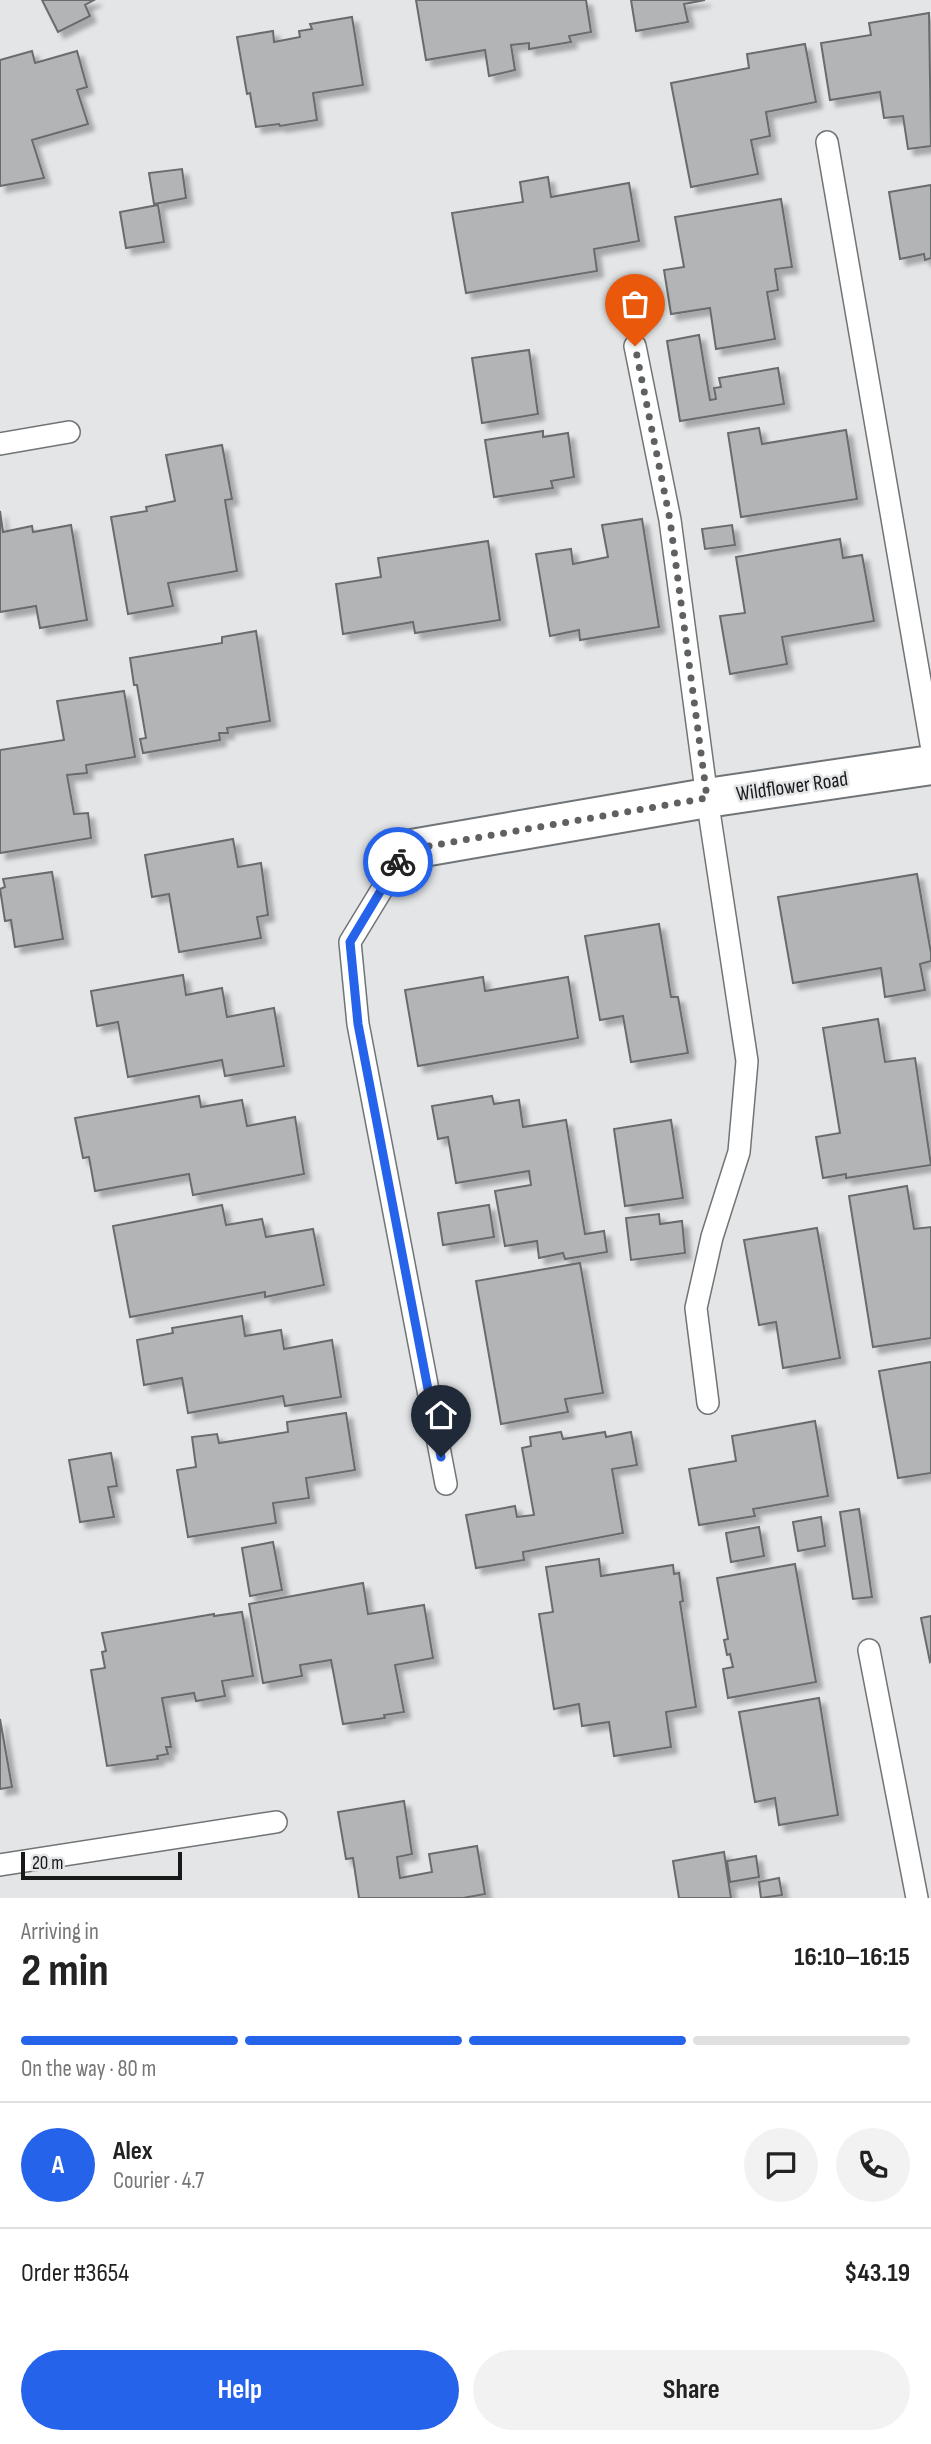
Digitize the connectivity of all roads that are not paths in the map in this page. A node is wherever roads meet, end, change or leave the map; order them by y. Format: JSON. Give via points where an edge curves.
{"nodes":[{"id":1,"x":827,"y":142,"type":"dead end"},
{"id":2,"x":635,"y":346,"type":"dead end"},
{"id":3,"x":69,"y":432,"type":"dead end"},
{"id":4,"x":0,"y":444,"type":"edge"},
{"id":5,"x":931,"y":744,"type":"edge"},
{"id":6,"x":931,"y":765,"type":"edge"},
{"id":7,"x":707,"y":798,"type":"junction"},
{"id":8,"x":406,"y":850,"type":"joint"},
{"id":9,"x":708,"y":1403,"type":"dead end"},
{"id":10,"x":446,"y":1484,"type":"dead end"},
{"id":11,"x":869,"y":1650,"type":"dead end"},
{"id":12,"x":276,"y":1822,"type":"dead end"},
{"id":13,"x":0,"y":1864,"type":"edge"},
{"id":14,"x":917,"y":1898,"type":"edge"}],
"edges":[{"from":1,"to":5,"type":"lane"},
{"from":2,"to":7,"type":"lane","via":[[670,520]]},
{"from":3,"to":4,"type":"lane"},
{"from":6,"to":7,"type":"street","name":"Wildflower Road"},
{"from":7,"to":8,"type":"street","name":"Wildflower Road"},
{"from":7,"to":9,"type":"lane","via":[[747,1062],[738,1152],[696,1308]]},
{"from":8,"to":10,"type":"lane","via":[[350,942],[358,1024]]},
{"from":11,"to":14,"type":"lane"},
{"from":12,"to":13,"type":"lane"}]}
